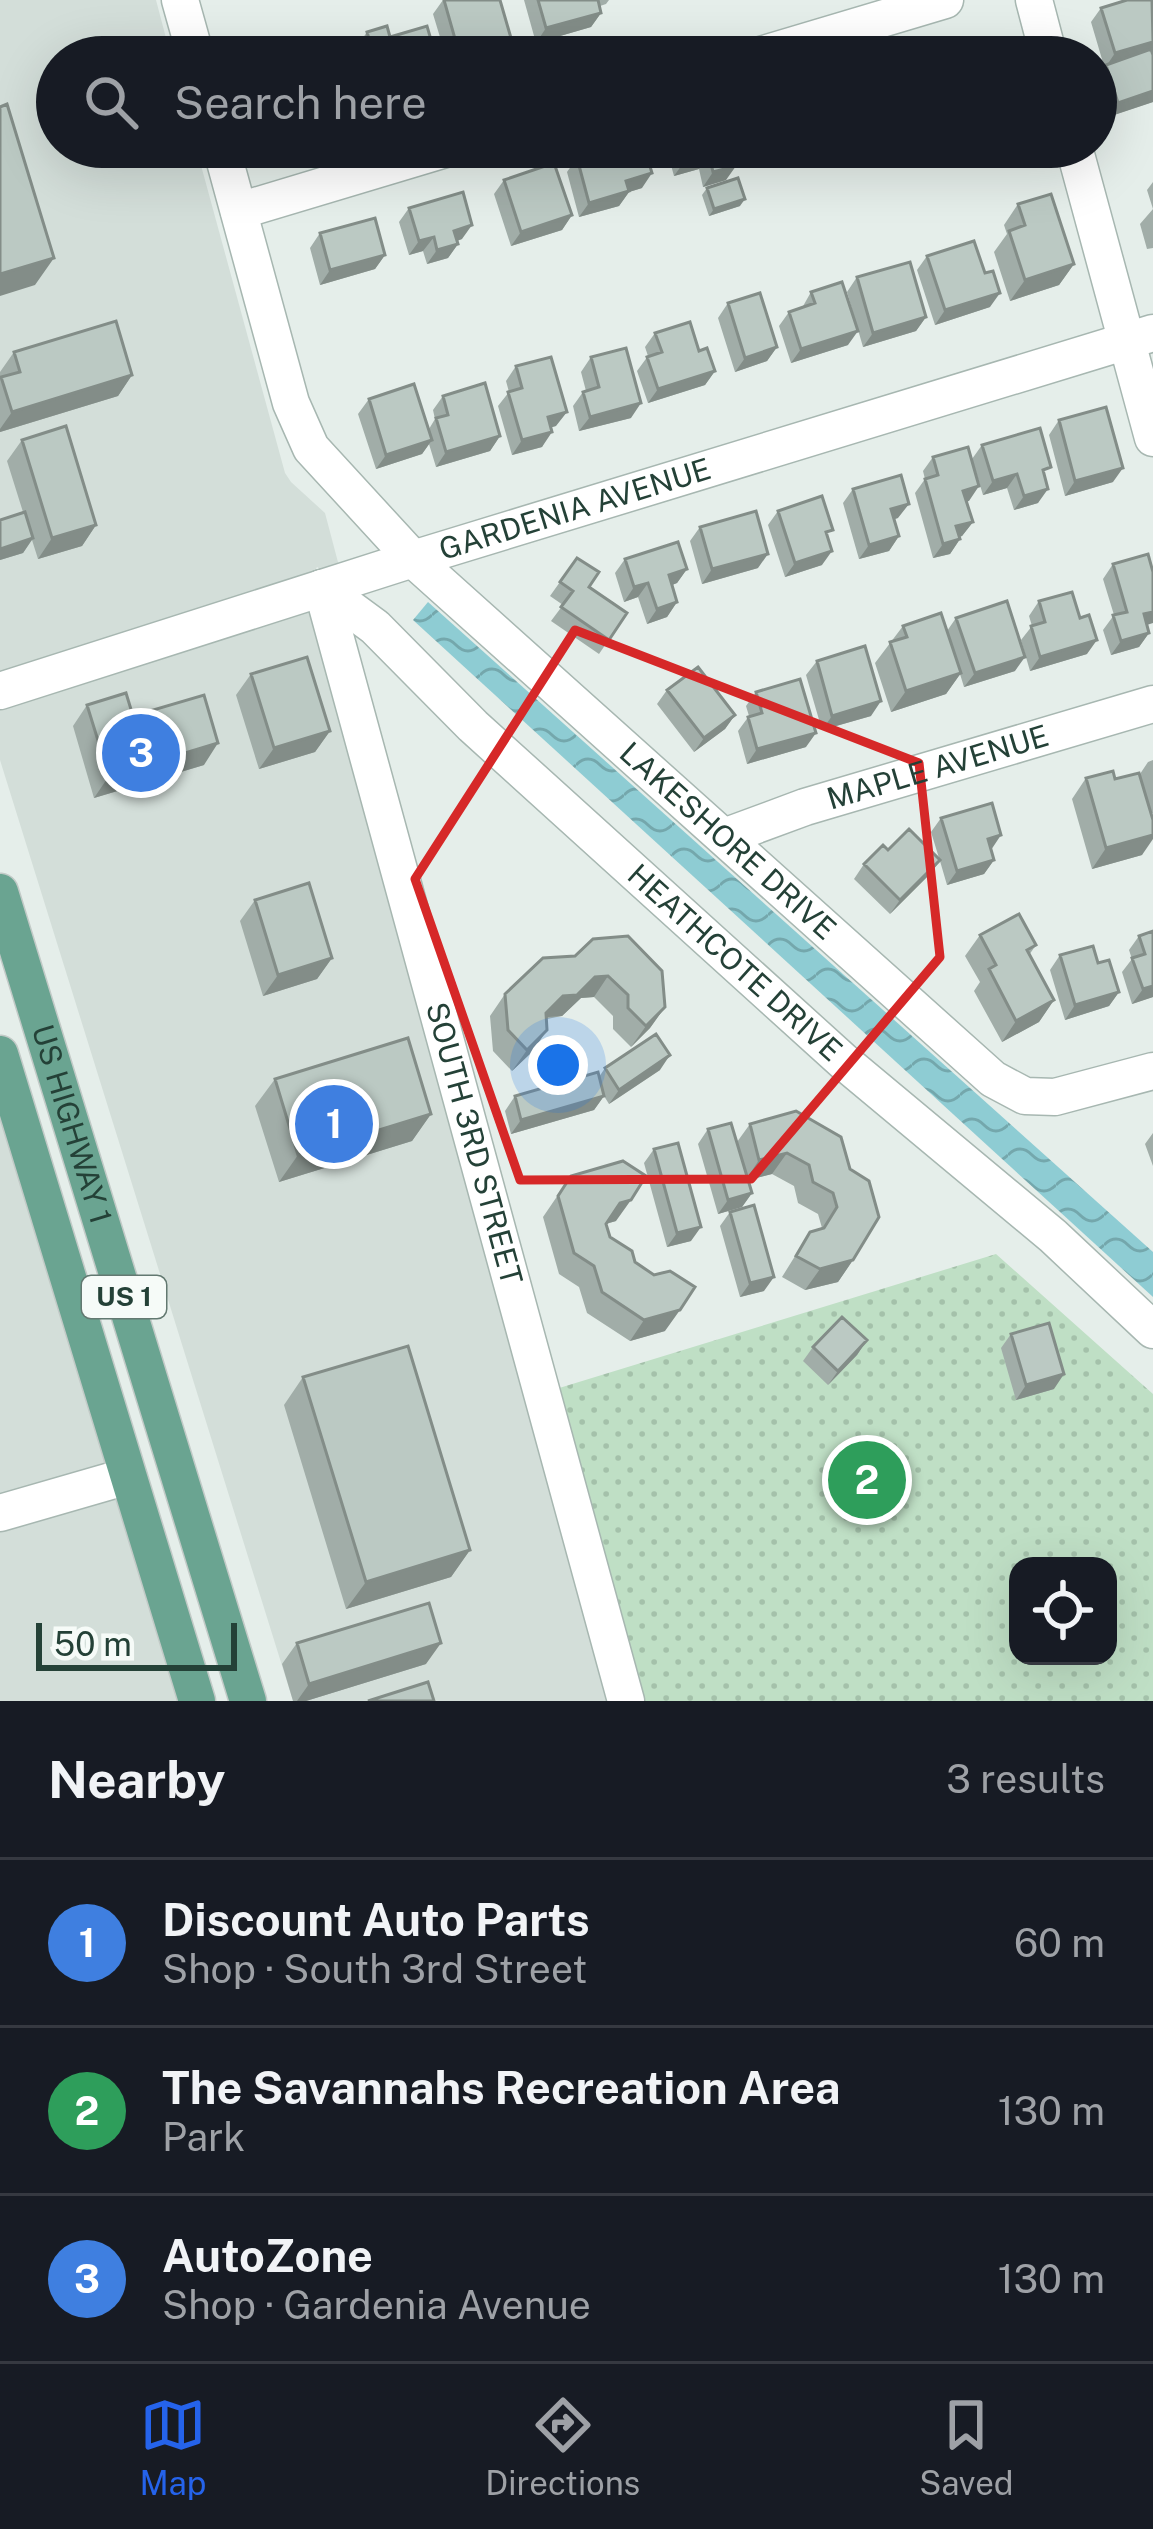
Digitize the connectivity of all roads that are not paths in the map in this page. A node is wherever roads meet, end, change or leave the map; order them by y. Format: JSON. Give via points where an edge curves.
{"nodes":[{"id":1,"x":180,"y":0,"type":"edge"},
{"id":2,"x":945,"y":0,"type":"edge"},
{"id":3,"x":1034,"y":0,"type":"edge"},
{"id":4,"x":190,"y":36,"type":"edge"},
{"id":5,"x":824,"y":36,"type":"edge"},
{"id":6,"x":1043,"y":36,"type":"edge"},
{"id":7,"x":227,"y":168,"type":"edge"},
{"id":8,"x":382,"y":168,"type":"edge"},
{"id":9,"x":1080,"y":168,"type":"edge"},
{"id":10,"x":239,"y":211,"type":"junction"},
{"id":11,"x":1139,"y":337,"type":"edge"},
{"id":12,"x":1153,"y":438,"type":"edge"},
{"id":13,"x":413,"y":559,"type":"junction"},
{"id":14,"x":322,"y":588,"type":"junction"},
{"id":15,"x":393,"y":645,"type":"junction"},
{"id":16,"x":345,"y":674,"type":"junction"},
{"id":17,"x":0,"y":692,"type":"edge"},
{"id":18,"x":1153,"y":704,"type":"edge"},
{"id":19,"x":724,"y":837,"type":"junction"},
{"id":20,"x":0,"y":892,"type":"edge"},
{"id":21,"x":0,"y":1054,"type":"edge"},
{"id":22,"x":1153,"y":1071,"type":"edge"},
{"id":23,"x":7,"y":1099,"type":"edge"},
{"id":24,"x":1153,"y":1330,"type":"edge"},
{"id":25,"x":128,"y":1476,"type":"junction"},
{"id":26,"x":0,"y":1513,"type":"edge"},
{"id":27,"x":197,"y":1701,"type":"edge"},
{"id":28,"x":248,"y":1701,"type":"edge"},
{"id":29,"x":626,"y":1701,"type":"edge"}],
"edges":[{"from":1,"to":4,"type":"street"},
{"from":2,"to":5,"type":"street"},
{"from":3,"to":6,"type":"street"},
{"from":7,"to":10,"type":"street"},
{"from":8,"to":10,"type":"street"},
{"from":9,"to":11,"type":"street"},
{"from":10,"to":13,"type":"street","via":[[290,403],[311,448]]},
{"from":11,"to":12,"type":"street"},
{"from":11,"to":13,"type":"street","name":"GARDENIA AVENUE"},
{"from":13,"to":14,"type":"street","name":"GARDENIA AVENUE"},
{"from":13,"to":19,"type":"street","name":"LAKESHORE DRIVE"},
{"from":14,"to":15,"type":"street","name":"HEATHCOTE DRIVE"},
{"from":14,"to":16,"type":"street","name":"SOUTH 3RD STREET"},
{"from":14,"to":17,"type":"street","name":"GARDENIA AVENUE"},
{"from":15,"to":16,"type":"street","via":[[359,658]]},
{"from":15,"to":24,"type":"street","name":"HEATHCOTE DRIVE","via":[[810,1031]]},
{"from":16,"to":29,"type":"street","name":"SOUTH 3RD STREET"},
{"from":18,"to":19,"type":"street","name":"MAPLE AVENUE"},
{"from":19,"to":22,"type":"street","name":"LAKESHORE DRIVE","via":[[993,1078],[1025,1096],[1055,1097]]},
{"from":20,"to":28,"type":"main road","name":"US HIGHWAY 1","number":"US 1"},
{"from":21,"to":23,"type":"main road","name":"US HIGHWAY 1","number":"US 1"},
{"from":23,"to":25,"type":"main road","name":"US HIGHWAY 1","number":"US 1"},
{"from":25,"to":26,"type":"street"},
{"from":25,"to":27,"type":"main road","name":"US HIGHWAY 1","number":"US 1"}]}
